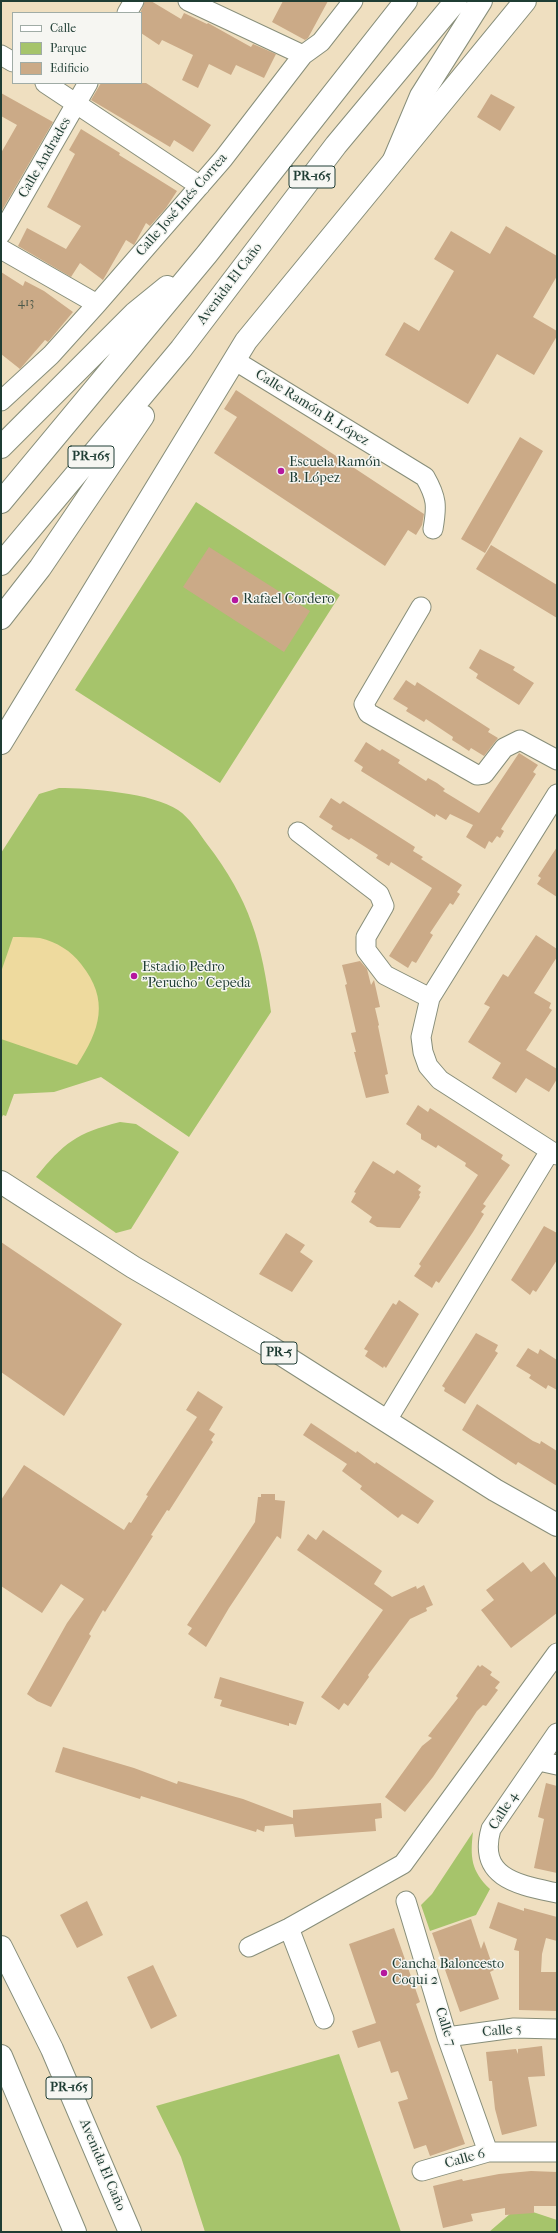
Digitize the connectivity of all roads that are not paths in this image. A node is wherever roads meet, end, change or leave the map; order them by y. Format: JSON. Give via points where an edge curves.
{"nodes":[{"id":1,"x":134,"y":1,"type":"edge"},
{"id":2,"x":188,"y":1,"type":"edge"},
{"id":3,"x":353,"y":1,"type":"edge"},
{"id":4,"x":406,"y":1,"type":"edge"},
{"id":5,"x":456,"y":1,"type":"edge"},
{"id":6,"x":481,"y":1,"type":"edge"},
{"id":7,"x":525,"y":1,"type":"edge"},
{"id":8,"x":128,"y":12,"type":"edge"},
{"id":9,"x":1,"y":55,"type":"edge"},
{"id":10,"x":303,"y":55,"type":"junction"},
{"id":11,"x":12,"y":61,"type":"edge"},
{"id":12,"x":47,"y":84,"type":"edge"},
{"id":13,"x":87,"y":84,"type":"edge"},
{"id":14,"x":77,"y":104,"type":"junction"},
{"id":15,"x":394,"y":160,"type":"junction"},
{"id":16,"x":200,"y":186,"type":"junction"},
{"id":17,"x":1,"y":234,"type":"edge"},
{"id":18,"x":1,"y":249,"type":"edge"},
{"id":19,"x":207,"y":254,"type":"junction"},
{"id":20,"x":97,"y":304,"type":"junction"},
{"id":21,"x":181,"y":349,"type":"junction"},
{"id":22,"x":234,"y":360,"type":"junction"},
{"id":23,"x":1,"y":401,"type":"edge"},
{"id":24,"x":1,"y":447,"type":"edge"},
{"id":25,"x":1,"y":502,"type":"edge"},
{"id":26,"x":433,"y":529,"type":"dead end"},
{"id":27,"x":1,"y":564,"type":"edge"},
{"id":28,"x":421,"y":607,"type":"dead end"},
{"id":29,"x":1,"y":618,"type":"edge"},
{"id":30,"x":1,"y":743,"type":"edge"},
{"id":31,"x":557,"y":760,"type":"edge"},
{"id":32,"x":557,"y":794,"type":"edge"},
{"id":33,"x":298,"y":832,"type":"dead end"},
{"id":34,"x":430,"y":998,"type":"junction"},
{"id":35,"x":554,"y":1153,"type":"edge"},
{"id":36,"x":1,"y":1182,"type":"edge"},
{"id":37,"x":387,"y":1420,"type":"junction"},
{"id":38,"x":557,"y":1525,"type":"edge"},
{"id":39,"x":557,"y":1653,"type":"edge"},
{"id":40,"x":557,"y":1733,"type":"edge"},
{"id":41,"x":538,"y":1761,"type":"junction"},
{"id":42,"x":557,"y":1765,"type":"edge"},
{"id":43,"x":557,"y":1893,"type":"edge"},
{"id":44,"x":406,"y":1901,"type":"dead end"},
{"id":45,"x":289,"y":1928,"type":"junction"},
{"id":46,"x":1,"y":1947,"type":"edge"},
{"id":47,"x":249,"y":1947,"type":"dead end"},
{"id":48,"x":324,"y":2019,"type":"dead end"},
{"id":49,"x":557,"y":2029,"type":"edge"},
{"id":50,"x":447,"y":2037,"type":"junction"},
{"id":51,"x":1,"y":2056,"type":"edge"},
{"id":52,"x":488,"y":2152,"type":"junction"},
{"id":53,"x":557,"y":2152,"type":"edge"},
{"id":54,"x":422,"y":2171,"type":"dead end"},
{"id":55,"x":74,"y":2232,"type":"edge"},
{"id":56,"x":130,"y":2232,"type":"edge"}],
"edges":[{"from":1,"to":8,"type":"street"},
{"from":2,"to":10,"type":"street"},
{"from":3,"to":10,"type":"street","name":"Calle José Inés Correa","via":[[321,42]]},
{"from":4,"to":19,"type":"main road","number":"PR-165"},
{"from":5,"to":21,"type":"main road","name":"Avenida El Caño","number":"PR-165","via":[[336,145]]},
{"from":6,"to":15,"type":"main road","via":[[421,96]]},
{"from":7,"to":15,"type":"main road"},
{"from":9,"to":11,"type":"street"},
{"from":10,"to":16,"type":"street","name":"Calle José Inés Correa"},
{"from":12,"to":14,"type":"street"},
{"from":13,"to":14,"type":"street","name":"Calle Andrades"},
{"from":14,"to":16,"type":"street"},
{"from":14,"to":17,"type":"street","name":"Calle Andrades"},
{"from":15,"to":22,"type":"main road","via":[[246,341]]},
{"from":16,"to":20,"type":"street","name":"Calle José Inés Correa"},
{"from":18,"to":20,"type":"street"},
{"from":19,"to":24,"type":"main road","via":[[135,313]]},
{"from":19,"to":25,"type":"main road","number":"PR-165"},
{"from":20,"to":23,"type":"street","name":"Calle José Inés Correa","via":[[51,355]]},
{"from":21,"to":27,"type":"main road","name":"Avenida El Caño","number":"PR-165"},
{"from":21,"to":29,"type":"main road","via":[[159,394],[40,568]]},
{"from":22,"to":26,"type":"street","name":"Calle Ramón B. López","via":[[425,477],[434,493],[436,508]]},
{"from":22,"to":30,"type":"main road"},
{"from":28,"to":31,"type":"street","via":[[364,704],[368,713],[477,775],[484,774],[504,748],[520,740]]},
{"from":32,"to":34,"type":"street"},
{"from":33,"to":34,"type":"street","via":[[379,894],[384,906],[366,938],[366,950],[385,975]]},
{"from":34,"to":35,"type":"street","via":[[421,1037],[428,1066],[440,1080]]},
{"from":35,"to":37,"type":"street"},
{"from":36,"to":37,"type":"main road","number":"PR-5","via":[[133,1267],[209,1310]]},
{"from":37,"to":38,"type":"main road","number":"PR-5","via":[[507,1497]]},
{"from":39,"to":45,"type":"street","via":[[403,1864]]},
{"from":40,"to":41,"type":"street","name":"Calle 4"},
{"from":41,"to":42,"type":"street"},
{"from":41,"to":43,"type":"street","name":"Calle 4","via":[[491,1829],[487,1844],[488,1856],[495,1867],[513,1883]]},
{"from":44,"to":50,"type":"street","name":"Calle 7"},
{"from":45,"to":47,"type":"street"},
{"from":45,"to":48,"type":"street"},
{"from":46,"to":56,"type":"main road","name":"Avenida El Caño","number":"PR-165","via":[[52,2049]]},
{"from":49,"to":50,"type":"street","name":"Calle 5","via":[[514,2028]]},
{"from":50,"to":52,"type":"street","name":"Calle 7"},
{"from":51,"to":55,"type":"main road"},
{"from":52,"to":53,"type":"street","name":"Calle 6"},
{"from":52,"to":54,"type":"street","name":"Calle 6"}]}
